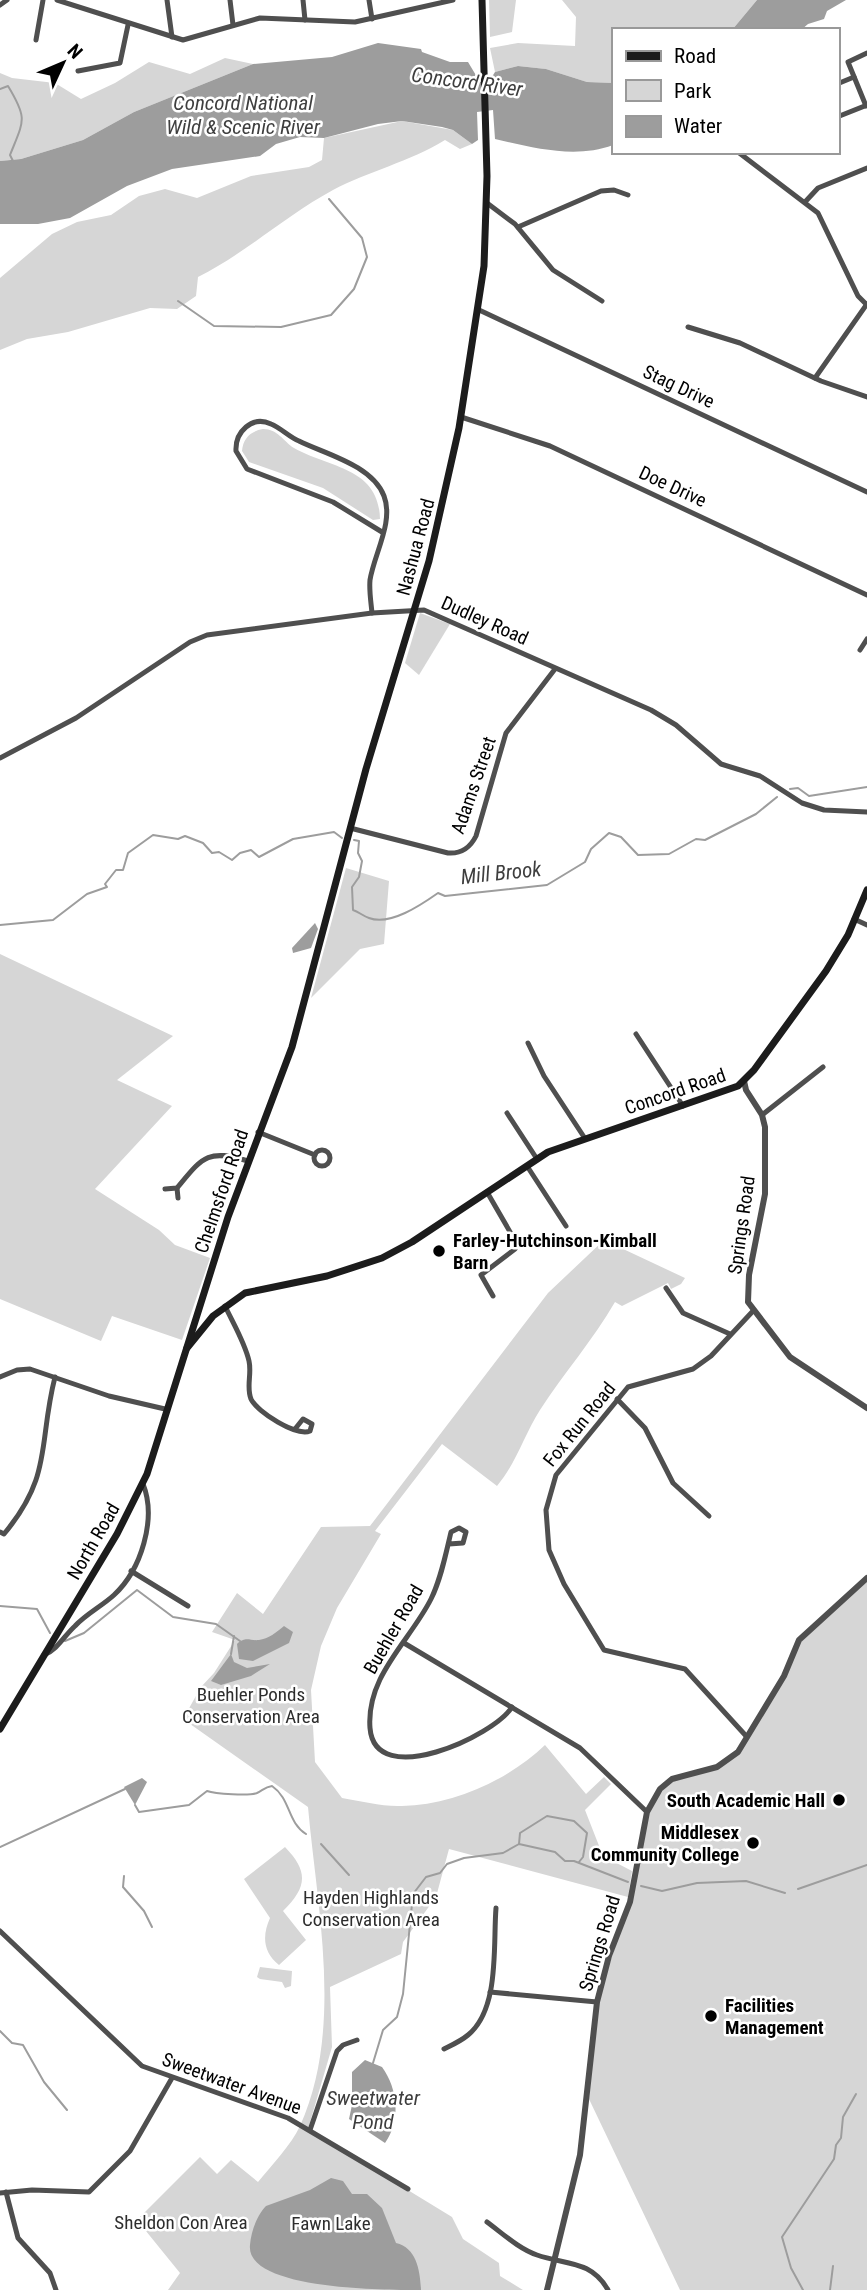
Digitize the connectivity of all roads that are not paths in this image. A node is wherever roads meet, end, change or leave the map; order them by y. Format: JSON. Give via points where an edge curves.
{"nodes":[{"id":1,"x":7,"y":0,"type":"edge"},
{"id":2,"x":43,"y":0,"type":"edge"},
{"id":3,"x":57,"y":0,"type":"edge"},
{"id":4,"x":167,"y":0,"type":"edge"},
{"id":5,"x":230,"y":0,"type":"edge"},
{"id":6,"x":303,"y":0,"type":"edge"},
{"id":7,"x":369,"y":0,"type":"edge"},
{"id":8,"x":453,"y":0,"type":"edge"},
{"id":9,"x":482,"y":0,"type":"edge"},
{"id":10,"x":430,"y":3,"type":"edge"},
{"id":11,"x":0,"y":5,"type":"edge"},
{"id":12,"x":372,"y":19,"type":"junction"},
{"id":13,"x":306,"y":20,"type":"junction"},
{"id":14,"x":128,"y":25,"type":"junction"},
{"id":15,"x":233,"y":25,"type":"junction"},
{"id":16,"x":172,"y":37,"type":"junction"},
{"id":17,"x":36,"y":40,"type":"dead end"},
{"id":18,"x":867,"y":53,"type":"edge"},
{"id":19,"x":78,"y":71,"type":"dead end"},
{"id":20,"x":854,"y":77,"type":"junction"},
{"id":21,"x":839,"y":83,"type":"edge"},
{"id":22,"x":866,"y":105,"type":"edge"},
{"id":23,"x":839,"y":116,"type":"edge"},
{"id":24,"x":741,"y":154,"type":"edge"},
{"id":25,"x":867,"y":168,"type":"edge"},
{"id":26,"x":628,"y":195,"type":"dead end"},
{"id":27,"x":805,"y":202,"type":"junction"},
{"id":28,"x":487,"y":203,"type":"junction"},
{"id":29,"x":518,"y":227,"type":"junction"},
{"id":30,"x":602,"y":301,"type":"dead end"},
{"id":31,"x":867,"y":305,"type":"edge"},
{"id":32,"x":477,"y":309,"type":"junction"},
{"id":33,"x":688,"y":327,"type":"dead end"},
{"id":34,"x":815,"y":378,"type":"junction"},
{"id":35,"x":867,"y":397,"type":"edge"},
{"id":36,"x":461,"y":418,"type":"junction"},
{"id":37,"x":867,"y":492,"type":"edge"},
{"id":38,"x":382,"y":532,"type":"junction"},
{"id":39,"x":867,"y":596,"type":"edge"},
{"id":40,"x":415,"y":610,"type":"junction"},
{"id":41,"x":372,"y":613,"type":"junction"},
{"id":42,"x":867,"y":639,"type":"edge"},
{"id":43,"x":860,"y":650,"type":"dead end"},
{"id":44,"x":555,"y":669,"type":"junction"},
{"id":45,"x":0,"y":758,"type":"edge"},
{"id":46,"x":867,"y":812,"type":"edge"},
{"id":47,"x":350,"y":828,"type":"junction"},
{"id":48,"x":867,"y":890,"type":"edge"},
{"id":49,"x":854,"y":919,"type":"junction"},
{"id":50,"x":867,"y":925,"type":"edge"},
{"id":51,"x":636,"y":1034,"type":"dead end"},
{"id":52,"x":528,"y":1043,"type":"dead end"},
{"id":53,"x":822,"y":1067,"type":"dead end"},
{"id":54,"x":744,"y":1081,"type":"junction"},
{"id":55,"x":276,"y":1085,"type":"joint"},
{"id":56,"x":683,"y":1106,"type":"junction"},
{"id":57,"x":507,"y":1113,"type":"dead end"},
{"id":58,"x":762,"y":1115,"type":"junction"},
{"id":59,"x":258,"y":1132,"type":"junction"},
{"id":60,"x":584,"y":1137,"type":"junction"},
{"id":61,"x":315,"y":1155,"type":"dead end"},
{"id":62,"x":537,"y":1159,"type":"junction"},
{"id":63,"x":248,"y":1161,"type":"junction"},
{"id":64,"x":527,"y":1166,"type":"junction"},
{"id":65,"x":177,"y":1188,"type":"junction"},
{"id":66,"x":165,"y":1189,"type":"dead end"},
{"id":67,"x":487,"y":1192,"type":"junction"},
{"id":68,"x":178,"y":1198,"type":"dead end"},
{"id":69,"x":566,"y":1226,"type":"dead end"},
{"id":70,"x":666,"y":1288,"type":"dead end"},
{"id":71,"x":493,"y":1296,"type":"dead end"},
{"id":72,"x":225,"y":1306,"type":"junction"},
{"id":73,"x":198,"y":1307,"type":"junction"},
{"id":74,"x":752,"y":1311,"type":"junction"},
{"id":75,"x":213,"y":1316,"type":"junction"},
{"id":76,"x":730,"y":1334,"type":"junction"},
{"id":77,"x":184,"y":1351,"type":"junction"},
{"id":78,"x":0,"y":1377,"type":"edge"},
{"id":79,"x":55,"y":1377,"type":"junction"},
{"id":80,"x":617,"y":1399,"type":"junction"},
{"id":81,"x":867,"y":1408,"type":"edge"},
{"id":82,"x":165,"y":1409,"type":"junction"},
{"id":83,"x":295,"y":1429,"type":"dead end"},
{"id":84,"x":143,"y":1484,"type":"junction"},
{"id":85,"x":709,"y":1516,"type":"dead end"},
{"id":86,"x":2,"y":1533,"type":"edge"},
{"id":87,"x":449,"y":1544,"type":"dead end"},
{"id":88,"x":131,"y":1571,"type":"junction"},
{"id":89,"x":867,"y":1578,"type":"edge"},
{"id":90,"x":188,"y":1606,"type":"dead end"},
{"id":91,"x":404,"y":1643,"type":"junction"},
{"id":92,"x":44,"y":1655,"type":"junction"},
{"id":93,"x":512,"y":1707,"type":"junction"},
{"id":94,"x":0,"y":1729,"type":"edge"},
{"id":95,"x":747,"y":1737,"type":"junction"},
{"id":96,"x":647,"y":1812,"type":"junction"},
{"id":97,"x":496,"y":1908,"type":"dead end"},
{"id":98,"x":0,"y":1931,"type":"edge"},
{"id":99,"x":490,"y":1992,"type":"junction"},
{"id":100,"x":597,"y":2002,"type":"junction"},
{"id":101,"x":357,"y":2040,"type":"dead end"},
{"id":102,"x":444,"y":2049,"type":"dead end"},
{"id":103,"x":172,"y":2078,"type":"junction"},
{"id":104,"x":310,"y":2130,"type":"junction"},
{"id":105,"x":408,"y":2189,"type":"dead end"},
{"id":106,"x":3,"y":2193,"type":"edge"},
{"id":107,"x":487,"y":2222,"type":"dead end"},
{"id":108,"x":556,"y":2258,"type":"junction"},
{"id":109,"x":56,"y":2290,"type":"edge"},
{"id":110,"x":547,"y":2290,"type":"edge"},
{"id":111,"x":608,"y":2290,"type":"edge"}],
"edges":[{"from":1,"to":11,"type":"street"},
{"from":2,"to":17,"type":"street"},
{"from":3,"to":14,"type":"street"},
{"from":4,"to":16,"type":"street"},
{"from":5,"to":15,"type":"street"},
{"from":6,"to":13,"type":"street"},
{"from":7,"to":12,"type":"street"},
{"from":8,"to":10,"type":"street"},
{"from":9,"to":28,"type":"main road","name":"Nashua Road"},
{"from":10,"to":12,"type":"street"},
{"from":12,"to":13,"type":"street"},
{"from":13,"to":15,"type":"street","via":[[260,18]]},
{"from":14,"to":16,"type":"street"},
{"from":14,"to":19,"type":"street","via":[[122,60],[113,66]]},
{"from":15,"to":16,"type":"street","via":[[189,40]]},
{"from":18,"to":20,"type":"street","via":[[848,64]]},
{"from":20,"to":21,"type":"street"},
{"from":20,"to":22,"type":"street"},
{"from":22,"to":23,"type":"street"},
{"from":24,"to":27,"type":"street"},
{"from":25,"to":27,"type":"street","via":[[818,188]]},
{"from":26,"to":29,"type":"street","via":[[601,191]]},
{"from":27,"to":31,"type":"street","via":[[821,218],[858,296]]},
{"from":28,"to":29,"type":"street"},
{"from":28,"to":32,"type":"main road","name":"Nashua Road"},
{"from":29,"to":30,"type":"street","via":[[553,270]]},
{"from":31,"to":34,"type":"street"},
{"from":32,"to":36,"type":"main road","name":"Nashua Road"},
{"from":32,"to":37,"type":"street","name":"Stag Drive"},
{"from":33,"to":34,"type":"street","via":[[736,341]]},
{"from":34,"to":35,"type":"street"},
{"from":36,"to":39,"type":"street","name":"Doe Drive","via":[[550,446]]},
{"from":36,"to":40,"type":"main road","name":"Nashua Road"},
{"from":38,"to":38,"type":"street","via":[[387,510],[384,495],[353,466],[266,422],[253,423],[239,434],[236,455],[247,469],[333,502]]},
{"from":38,"to":41,"type":"street","via":[[370,579]]},
{"from":40,"to":41,"type":"street","name":"Dudley Road"},
{"from":40,"to":44,"type":"street","name":"Dudley Road","via":[[459,623]]},
{"from":40,"to":47,"type":"main road","name":"Nashua Road"},
{"from":41,"to":45,"type":"street","name":"Dudley Road","via":[[197,639],[76,718]]},
{"from":42,"to":43,"type":"street"},
{"from":44,"to":46,"type":"street","name":"Dudley Road","via":[[666,718],[721,764],[764,778],[802,803],[824,810]]},
{"from":44,"to":47,"type":"street","name":"Adams Street","via":[[506,733],[476,836],[463,850],[448,853]]},
{"from":47,"to":55,"type":"main road","name":"Nashua Road","via":[[298,1028]]},
{"from":48,"to":49,"type":"main road","name":"Concord Road"},
{"from":49,"to":50,"type":"street"},
{"from":49,"to":54,"type":"main road","name":"Concord Road","via":[[825,971]]},
{"from":51,"to":56,"type":"street"},
{"from":52,"to":60,"type":"street"},
{"from":53,"to":58,"type":"street"},
{"from":54,"to":56,"type":"main road","name":"Concord Road","via":[[728,1092]]},
{"from":54,"to":58,"type":"street","name":"Springs Road"},
{"from":55,"to":59,"type":"main road","name":"Chelmsford Road"},
{"from":56,"to":60,"type":"main road","name":"Concord Road"},
{"from":57,"to":62,"type":"street"},
{"from":58,"to":74,"type":"street","name":"Springs Road","via":[[765,1194],[747,1291]]},
{"from":59,"to":61,"type":"street"},
{"from":59,"to":63,"type":"main road","name":"Chelmsford Road"},
{"from":60,"to":62,"type":"main road","name":"Concord Road"},
{"from":62,"to":64,"type":"main road","name":"Concord Road"},
{"from":63,"to":65,"type":"street","via":[[225,1154],[208,1156]]},
{"from":63,"to":73,"type":"main road","name":"Chelmsford Road"},
{"from":64,"to":67,"type":"main road","name":"Concord Road"},
{"from":64,"to":69,"type":"street"},
{"from":65,"to":66,"type":"street"},
{"from":65,"to":68,"type":"street"},
{"from":67,"to":71,"type":"street","via":[[517,1247],[481,1275]]},
{"from":67,"to":72,"type":"main road","via":[[382,1258],[327,1276],[250,1291]]},
{"from":70,"to":76,"type":"street","via":[[683,1313]]},
{"from":72,"to":75,"type":"main road"},
{"from":72,"to":83,"type":"street","via":[[248,1357],[253,1403]]},
{"from":73,"to":75,"type":"main road"},
{"from":73,"to":77,"type":"main road","name":"North Road"},
{"from":74,"to":76,"type":"street","name":"Fox Run Road"},
{"from":74,"to":81,"type":"street","via":[[790,1357]]},
{"from":75,"to":77,"type":"main road"},
{"from":76,"to":80,"type":"street","name":"Fox Run Road","via":[[694,1369],[640,1382]]},
{"from":77,"to":82,"type":"main road","name":"North Road"},
{"from":78,"to":79,"type":"street","via":[[25,1369]]},
{"from":79,"to":82,"type":"street"},
{"from":79,"to":86,"type":"street","via":[[38,1479],[25,1506]]},
{"from":80,"to":85,"type":"street","via":[[645,1428],[673,1483]]},
{"from":80,"to":95,"type":"street","name":"Fox Run Road","via":[[556,1475],[546,1510],[549,1550],[604,1650],[685,1669]]},
{"from":82,"to":84,"type":"main road","name":"North Road"},
{"from":84,"to":88,"type":"street","via":[[146,1533]]},
{"from":84,"to":92,"type":"main road","name":"North Road"},
{"from":87,"to":91,"type":"street","name":"Buehler Road","via":[[431,1600]]},
{"from":88,"to":90,"type":"street"},
{"from":88,"to":92,"type":"street","via":[[116,1594]]},
{"from":89,"to":95,"type":"street","name":"Springs Road","via":[[799,1640],[784,1676]]},
{"from":91,"to":93,"type":"street"},
{"from":91,"to":93,"type":"street","name":"Buehler Road","via":[[378,1682],[369,1724],[376,1744],[388,1755],[441,1752],[497,1721]]},
{"from":92,"to":94,"type":"main road","name":"North Road"},
{"from":93,"to":96,"type":"street","via":[[580,1748]]},
{"from":95,"to":96,"type":"street","name":"Springs Road","via":[[729,1761],[672,1779],[660,1789]]},
{"from":96,"to":100,"type":"street","name":"Springs Road","via":[[630,1902]]},
{"from":97,"to":99,"type":"street"},
{"from":98,"to":103,"type":"street","name":"Sweetwater Avenue","via":[[142,2066]]},
{"from":99,"to":100,"type":"street"},
{"from":99,"to":102,"type":"street","via":[[475,2028]]},
{"from":100,"to":108,"type":"street","name":"Springs Road","via":[[580,2154]]},
{"from":101,"to":104,"type":"street","via":[[337,2051]]},
{"from":103,"to":104,"type":"street","name":"Sweetwater Avenue","via":[[254,2104]]},
{"from":103,"to":106,"type":"street","via":[[130,2151],[89,2192]]},
{"from":104,"to":105,"type":"street","name":"Sweetwater Avenue"},
{"from":106,"to":109,"type":"street","via":[[15,2231],[27,2251],[50,2273]]},
{"from":107,"to":108,"type":"street","via":[[538,2255]]},
{"from":108,"to":110,"type":"street","name":"Springs Road"},
{"from":108,"to":111,"type":"street","via":[[592,2271]]}]}
